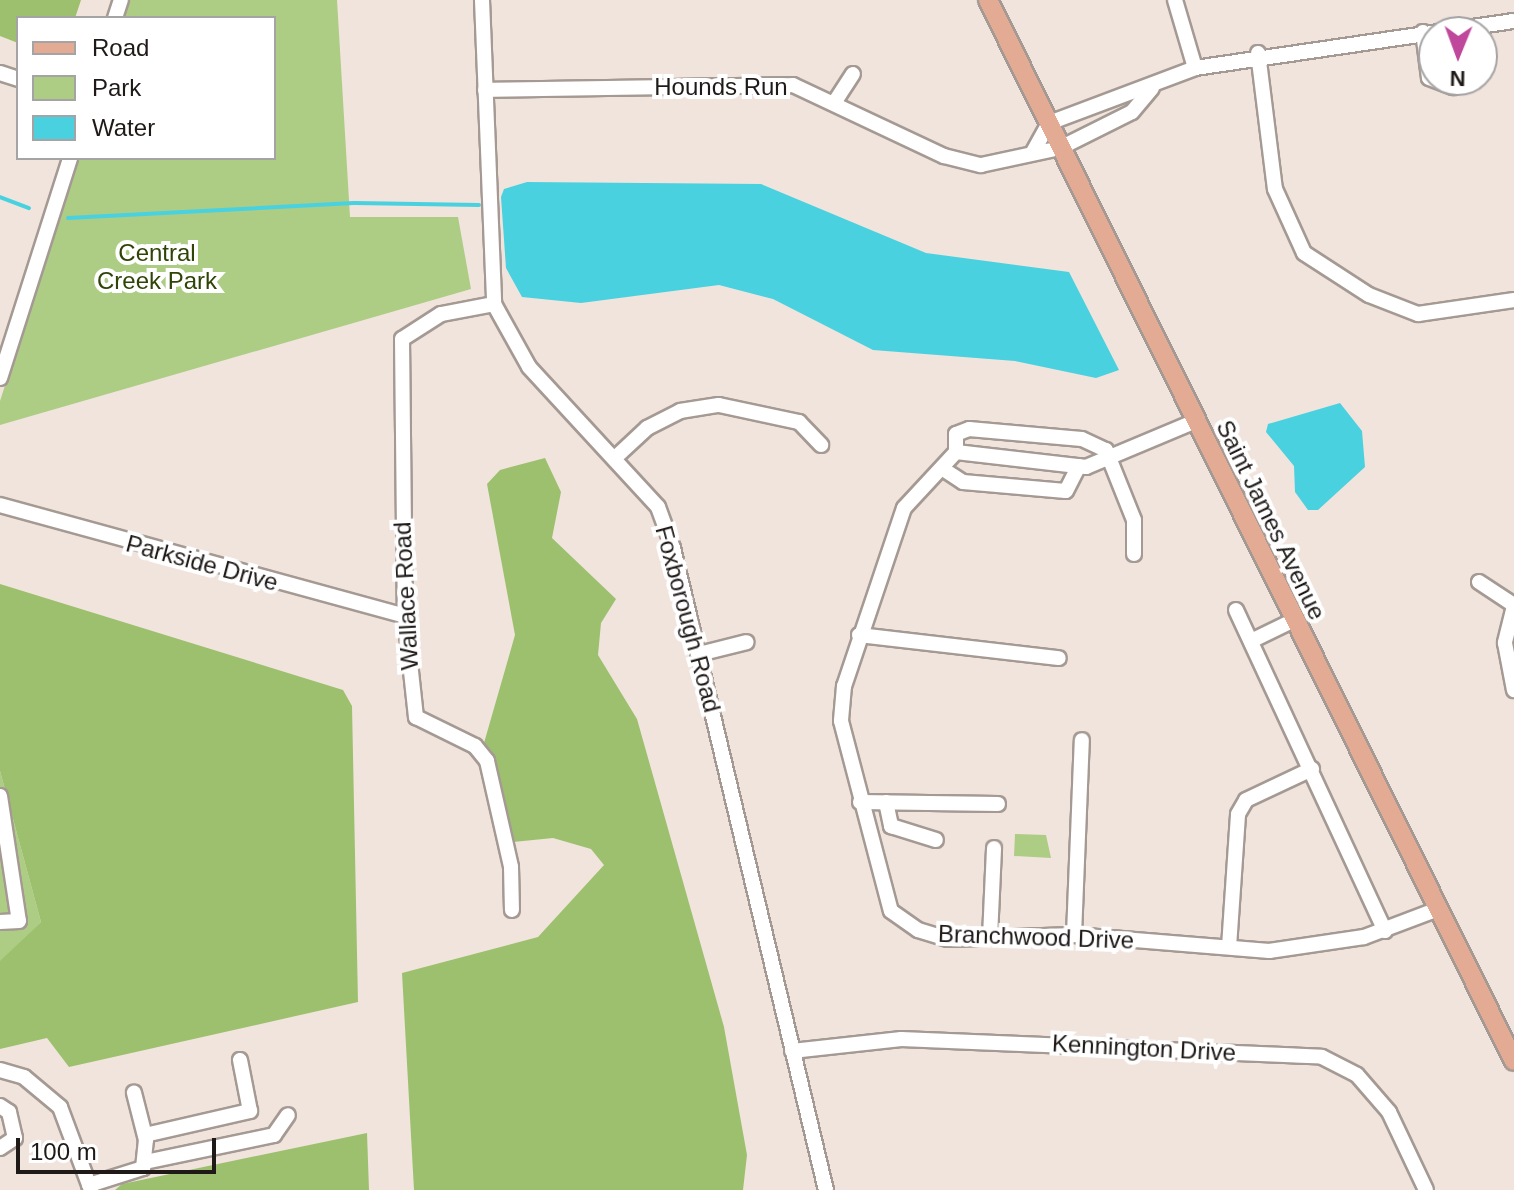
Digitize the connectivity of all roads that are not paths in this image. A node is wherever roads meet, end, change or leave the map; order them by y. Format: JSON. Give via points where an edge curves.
{"nodes":[{"id":1,"x":482,"y":0,"type":"edge"},
{"id":2,"x":988,"y":0,"type":"edge"},
{"id":3,"x":1175,"y":0,"type":"edge"},
{"id":4,"x":1418,"y":33,"type":"edge"},
{"id":5,"x":1258,"y":53,"type":"junction"},
{"id":6,"x":1195,"y":68,"type":"junction"},
{"id":7,"x":853,"y":74,"type":"dead end"},
{"id":8,"x":1152,"y":88,"type":"junction"},
{"id":9,"x":485,"y":90,"type":"junction"},
{"id":10,"x":836,"y":100,"type":"junction"},
{"id":11,"x":1049,"y":123,"type":"junction"},
{"id":12,"x":1060,"y":148,"type":"junction"},
{"id":13,"x":1033,"y":152,"type":"junction"},
{"id":14,"x":69,"y":160,"type":"edge"},
{"id":15,"x":1514,"y":300,"type":"edge"},
{"id":16,"x":494,"y":304,"type":"junction"},
{"id":17,"x":0,"y":378,"type":"edge"},
{"id":18,"x":1196,"y":421,"type":"junction"},
{"id":19,"x":821,"y":445,"type":"dead end"},
{"id":20,"x":956,"y":452,"type":"junction"},
{"id":21,"x":617,"y":456,"type":"junction"},
{"id":22,"x":1115,"y":460,"type":"junction"},
{"id":23,"x":1079,"y":466,"type":"junction"},
{"id":24,"x":943,"y":469,"type":"junction"},
{"id":25,"x":0,"y":505,"type":"edge"},
{"id":26,"x":1134,"y":554,"type":"dead end"},
{"id":27,"x":1479,"y":582,"type":"dead end"},
{"id":28,"x":1514,"y":605,"type":"edge"},
{"id":29,"x":1236,"y":610,"type":"dead end"},
{"id":30,"x":405,"y":616,"type":"junction"},
{"id":31,"x":1294,"y":620,"type":"junction"},
{"id":32,"x":859,"y":635,"type":"junction"},
{"id":33,"x":1251,"y":641,"type":"junction"},
{"id":34,"x":747,"y":642,"type":"dead end"},
{"id":35,"x":699,"y":654,"type":"junction"},
{"id":36,"x":1059,"y":658,"type":"dead end"},
{"id":37,"x":1514,"y":690,"type":"edge"},
{"id":38,"x":1082,"y":740,"type":"dead end"},
{"id":39,"x":1312,"y":769,"type":"junction"},
{"id":40,"x":0,"y":796,"type":"edge"},
{"id":41,"x":860,"y":802,"type":"junction"},
{"id":42,"x":886,"y":802,"type":"junction"},
{"id":43,"x":998,"y":804,"type":"dead end"},
{"id":44,"x":936,"y":840,"type":"dead end"},
{"id":45,"x":994,"y":848,"type":"dead end"},
{"id":46,"x":1438,"y":909,"type":"junction"},
{"id":47,"x":512,"y":910,"type":"dead end"},
{"id":48,"x":0,"y":922,"type":"edge"},
{"id":49,"x":1385,"y":931,"type":"junction"},
{"id":50,"x":1074,"y":935,"type":"junction"},
{"id":51,"x":990,"y":937,"type":"junction"},
{"id":52,"x":1229,"y":947,"type":"junction"},
{"id":53,"x":792,"y":1051,"type":"junction"},
{"id":54,"x":240,"y":1060,"type":"dead end"},
{"id":55,"x":1514,"y":1061,"type":"edge"},
{"id":56,"x":0,"y":1070,"type":"edge"},
{"id":57,"x":134,"y":1093,"type":"dead end"},
{"id":58,"x":0,"y":1106,"type":"edge"},
{"id":59,"x":288,"y":1115,"type":"dead end"},
{"id":60,"x":145,"y":1135,"type":"junction"},
{"id":61,"x":0,"y":1148,"type":"edge"},
{"id":62,"x":145,"y":1162,"type":"junction"},
{"id":63,"x":90,"y":1188,"type":"edge"},
{"id":64,"x":826,"y":1190,"type":"edge"},
{"id":65,"x":1426,"y":1190,"type":"edge"}],
"edges":[{"from":1,"to":9,"type":"street","name":"Foxborough Road"},
{"from":2,"to":11,"type":"main road","name":"Saint James Avenue"},
{"from":3,"to":6,"type":"street"},
{"from":4,"to":5,"type":"street"},
{"from":5,"to":6,"type":"street"},
{"from":5,"to":15,"type":"street","via":[[1275,189],[1304,253],[1369,295],[1418,314]]},
{"from":6,"to":8,"type":"street"},
{"from":7,"to":10,"type":"street"},
{"from":8,"to":11,"type":"street","via":[[1123,91]]},
{"from":8,"to":12,"type":"street","name":"Hounds Run","via":[[1132,112]]},
{"from":9,"to":10,"type":"street","name":"Hounds Run","via":[[755,83],[793,85]]},
{"from":9,"to":16,"type":"street","name":"Foxborough Road"},
{"from":10,"to":13,"type":"street","name":"Hounds Run","via":[[944,156],[1012,164]]},
{"from":11,"to":12,"type":"main road","name":"Saint James Avenue"},
{"from":11,"to":13,"type":"street"},
{"from":12,"to":13,"type":"street","name":"Hounds Run"},
{"from":12,"to":18,"type":"main road","name":"Saint James Avenue"},
{"from":14,"to":17,"type":"street"},
{"from":16,"to":21,"type":"street","name":"Foxborough Road","via":[[529,367]]},
{"from":16,"to":30,"type":"street","name":"Wallace Road","via":[[441,314],[402,339]]},
{"from":18,"to":22,"type":"street"},
{"from":18,"to":31,"type":"main road","name":"Saint James Avenue"},
{"from":19,"to":21,"type":"street","via":[[799,422],[719,405],[658,422]]},
{"from":20,"to":22,"type":"street","name":"Branchwood Drive","via":[[956,434],[969,429],[1082,439]]},
{"from":20,"to":23,"type":"street"},
{"from":20,"to":24,"type":"street","name":"Branchwood Drive"},
{"from":21,"to":35,"type":"street","name":"Foxborough Road","via":[[658,507]]},
{"from":22,"to":23,"type":"street"},
{"from":22,"to":26,"type":"street","via":[[1134,520]]},
{"from":23,"to":24,"type":"street","via":[[1066,491],[963,482]]},
{"from":24,"to":32,"type":"street","name":"Branchwood Drive","via":[[904,508]]},
{"from":25,"to":30,"type":"street","name":"Parkside Drive"},
{"from":27,"to":28,"type":"street"},
{"from":28,"to":37,"type":"street","via":[[1505,643]]},
{"from":29,"to":33,"type":"street"},
{"from":30,"to":47,"type":"street","name":"Wallace Road","via":[[416,717],[475,746],[487,761],[511,867]]},
{"from":31,"to":33,"type":"street"},
{"from":31,"to":46,"type":"main road","name":"Saint James Avenue"},
{"from":32,"to":36,"type":"street"},
{"from":32,"to":41,"type":"street","name":"Branchwood Drive","via":[[841,721]]},
{"from":33,"to":39,"type":"street"},
{"from":34,"to":35,"type":"street"},
{"from":35,"to":53,"type":"street","name":"Foxborough Road"},
{"from":38,"to":50,"type":"street"},
{"from":39,"to":49,"type":"street"},
{"from":39,"to":52,"type":"street","via":[[1246,800],[1238,814]]},
{"from":40,"to":48,"type":"street","via":[[19,921]]},
{"from":41,"to":42,"type":"street"},
{"from":41,"to":51,"type":"street","name":"Branchwood Drive","via":[[891,911],[948,939]]},
{"from":42,"to":43,"type":"street"},
{"from":42,"to":44,"type":"street","via":[[891,826]]},
{"from":45,"to":51,"type":"street"},
{"from":46,"to":49,"type":"street","name":"Branchwood Drive"},
{"from":46,"to":55,"type":"main road","name":"Saint James Avenue"},
{"from":49,"to":52,"type":"street","name":"Branchwood Drive","via":[[1307,950]]},
{"from":50,"to":51,"type":"street","name":"Branchwood Drive"},
{"from":50,"to":52,"type":"street","name":"Branchwood Drive"},
{"from":53,"to":64,"type":"street","name":"Foxborough Road"},
{"from":53,"to":65,"type":"street","name":"Kennington Drive","via":[[901,1039],[1322,1057],[1357,1075],[1389,1112]]},
{"from":54,"to":60,"type":"street","via":[[250,1111]]},
{"from":56,"to":63,"type":"street","via":[[24,1077],[60,1107]]},
{"from":57,"to":60,"type":"street"},
{"from":58,"to":61,"type":"street","via":[[9,1112],[15,1138]]},
{"from":59,"to":62,"type":"street","via":[[274,1135]]},
{"from":60,"to":62,"type":"street"},
{"from":62,"to":63,"type":"street","via":[[131,1175]]}]}
